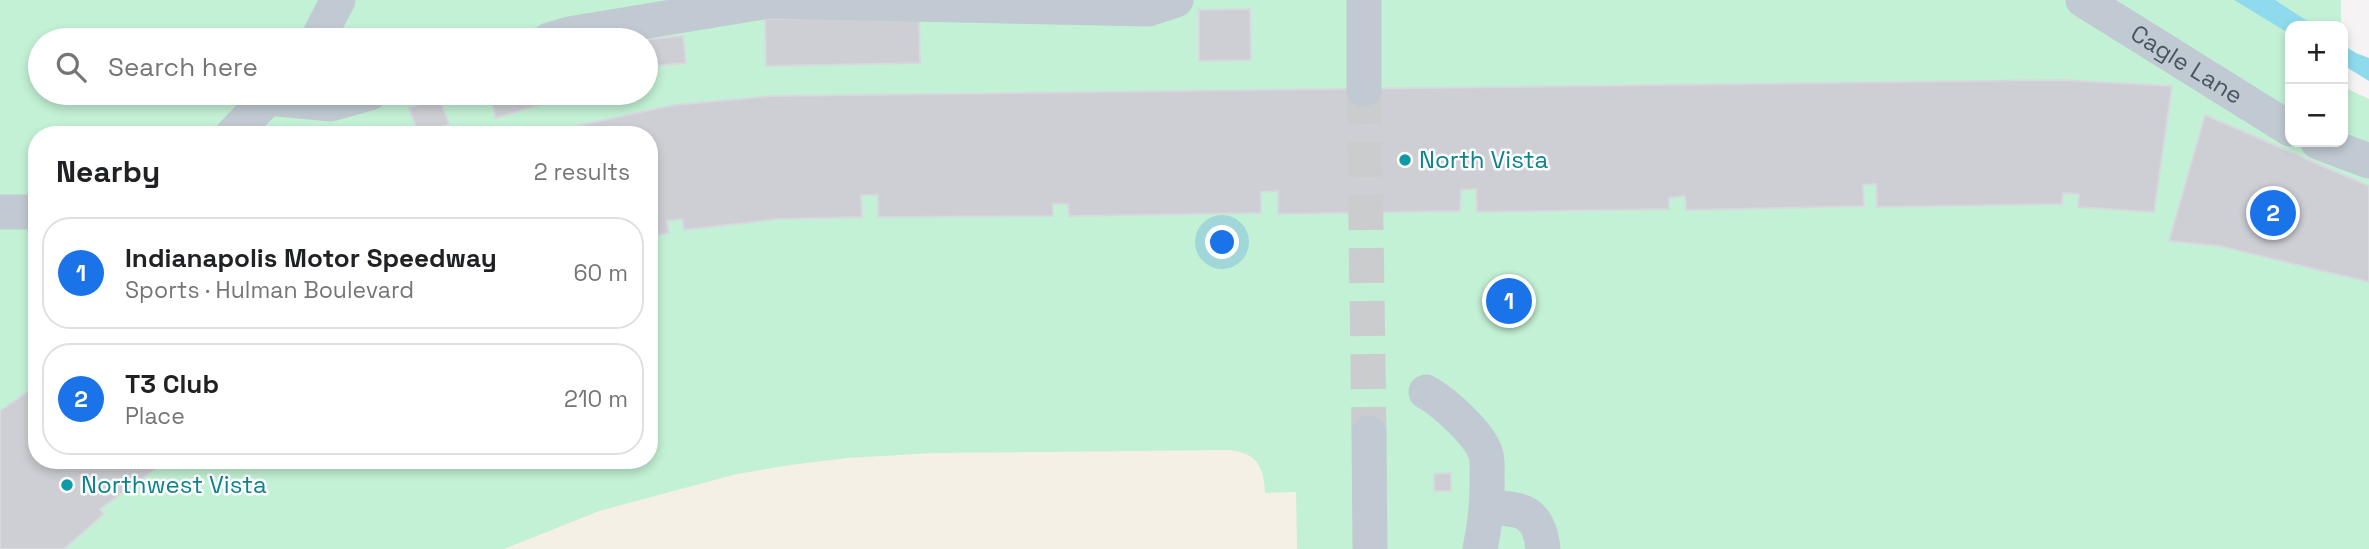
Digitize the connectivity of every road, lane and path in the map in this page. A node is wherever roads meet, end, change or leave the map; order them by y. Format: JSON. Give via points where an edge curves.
{"nodes":[{"id":1,"x":338,"y":0,"type":"edge"},
{"id":2,"x":1176,"y":0,"type":"edge"},
{"id":3,"x":1364,"y":0,"type":"edge"},
{"id":4,"x":2082,"y":0,"type":"edge"},
{"id":5,"x":323,"y":28,"type":"edge"},
{"id":6,"x":605,"y":28,"type":"edge"},
{"id":7,"x":1364,"y":89,"type":"tunnel mouth"},
{"id":8,"x":260,"y":105,"type":"edge"},
{"id":9,"x":241,"y":126,"type":"edge"},
{"id":10,"x":2285,"y":126,"type":"edge"},
{"id":11,"x":2331,"y":147,"type":"edge"},
{"id":12,"x":2369,"y":161,"type":"edge"},
{"id":13,"x":0,"y":212,"type":"edge"},
{"id":14,"x":28,"y":212,"type":"edge"},
{"id":15,"x":1426,"y":392,"type":"dead end"},
{"id":16,"x":1369,"y":433,"type":"tunnel mouth"},
{"id":17,"x":1488,"y":508,"type":"junction"},
{"id":18,"x":1370,"y":549,"type":"edge"},
{"id":19,"x":1480,"y":549,"type":"edge"},
{"id":20,"x":1543,"y":549,"type":"edge"}],
"edges":[{"from":1,"to":5,"type":"street"},
{"from":2,"to":6,"type":"street","via":[[1148,9],[769,1]]},
{"from":3,"to":7,"type":"street"},
{"from":4,"to":10,"type":"street","name":"Cagle Lane"},
{"from":8,"to":9,"type":"street"},
{"from":11,"to":12,"type":"street"},
{"from":13,"to":14,"type":"street"},
{"from":15,"to":17,"type":"street","via":[[1458,417],[1486,454]]},
{"from":16,"to":18,"type":"street"},
{"from":17,"to":19,"type":"street"},
{"from":17,"to":20,"type":"street","via":[[1527,513],[1538,525]]}]}
